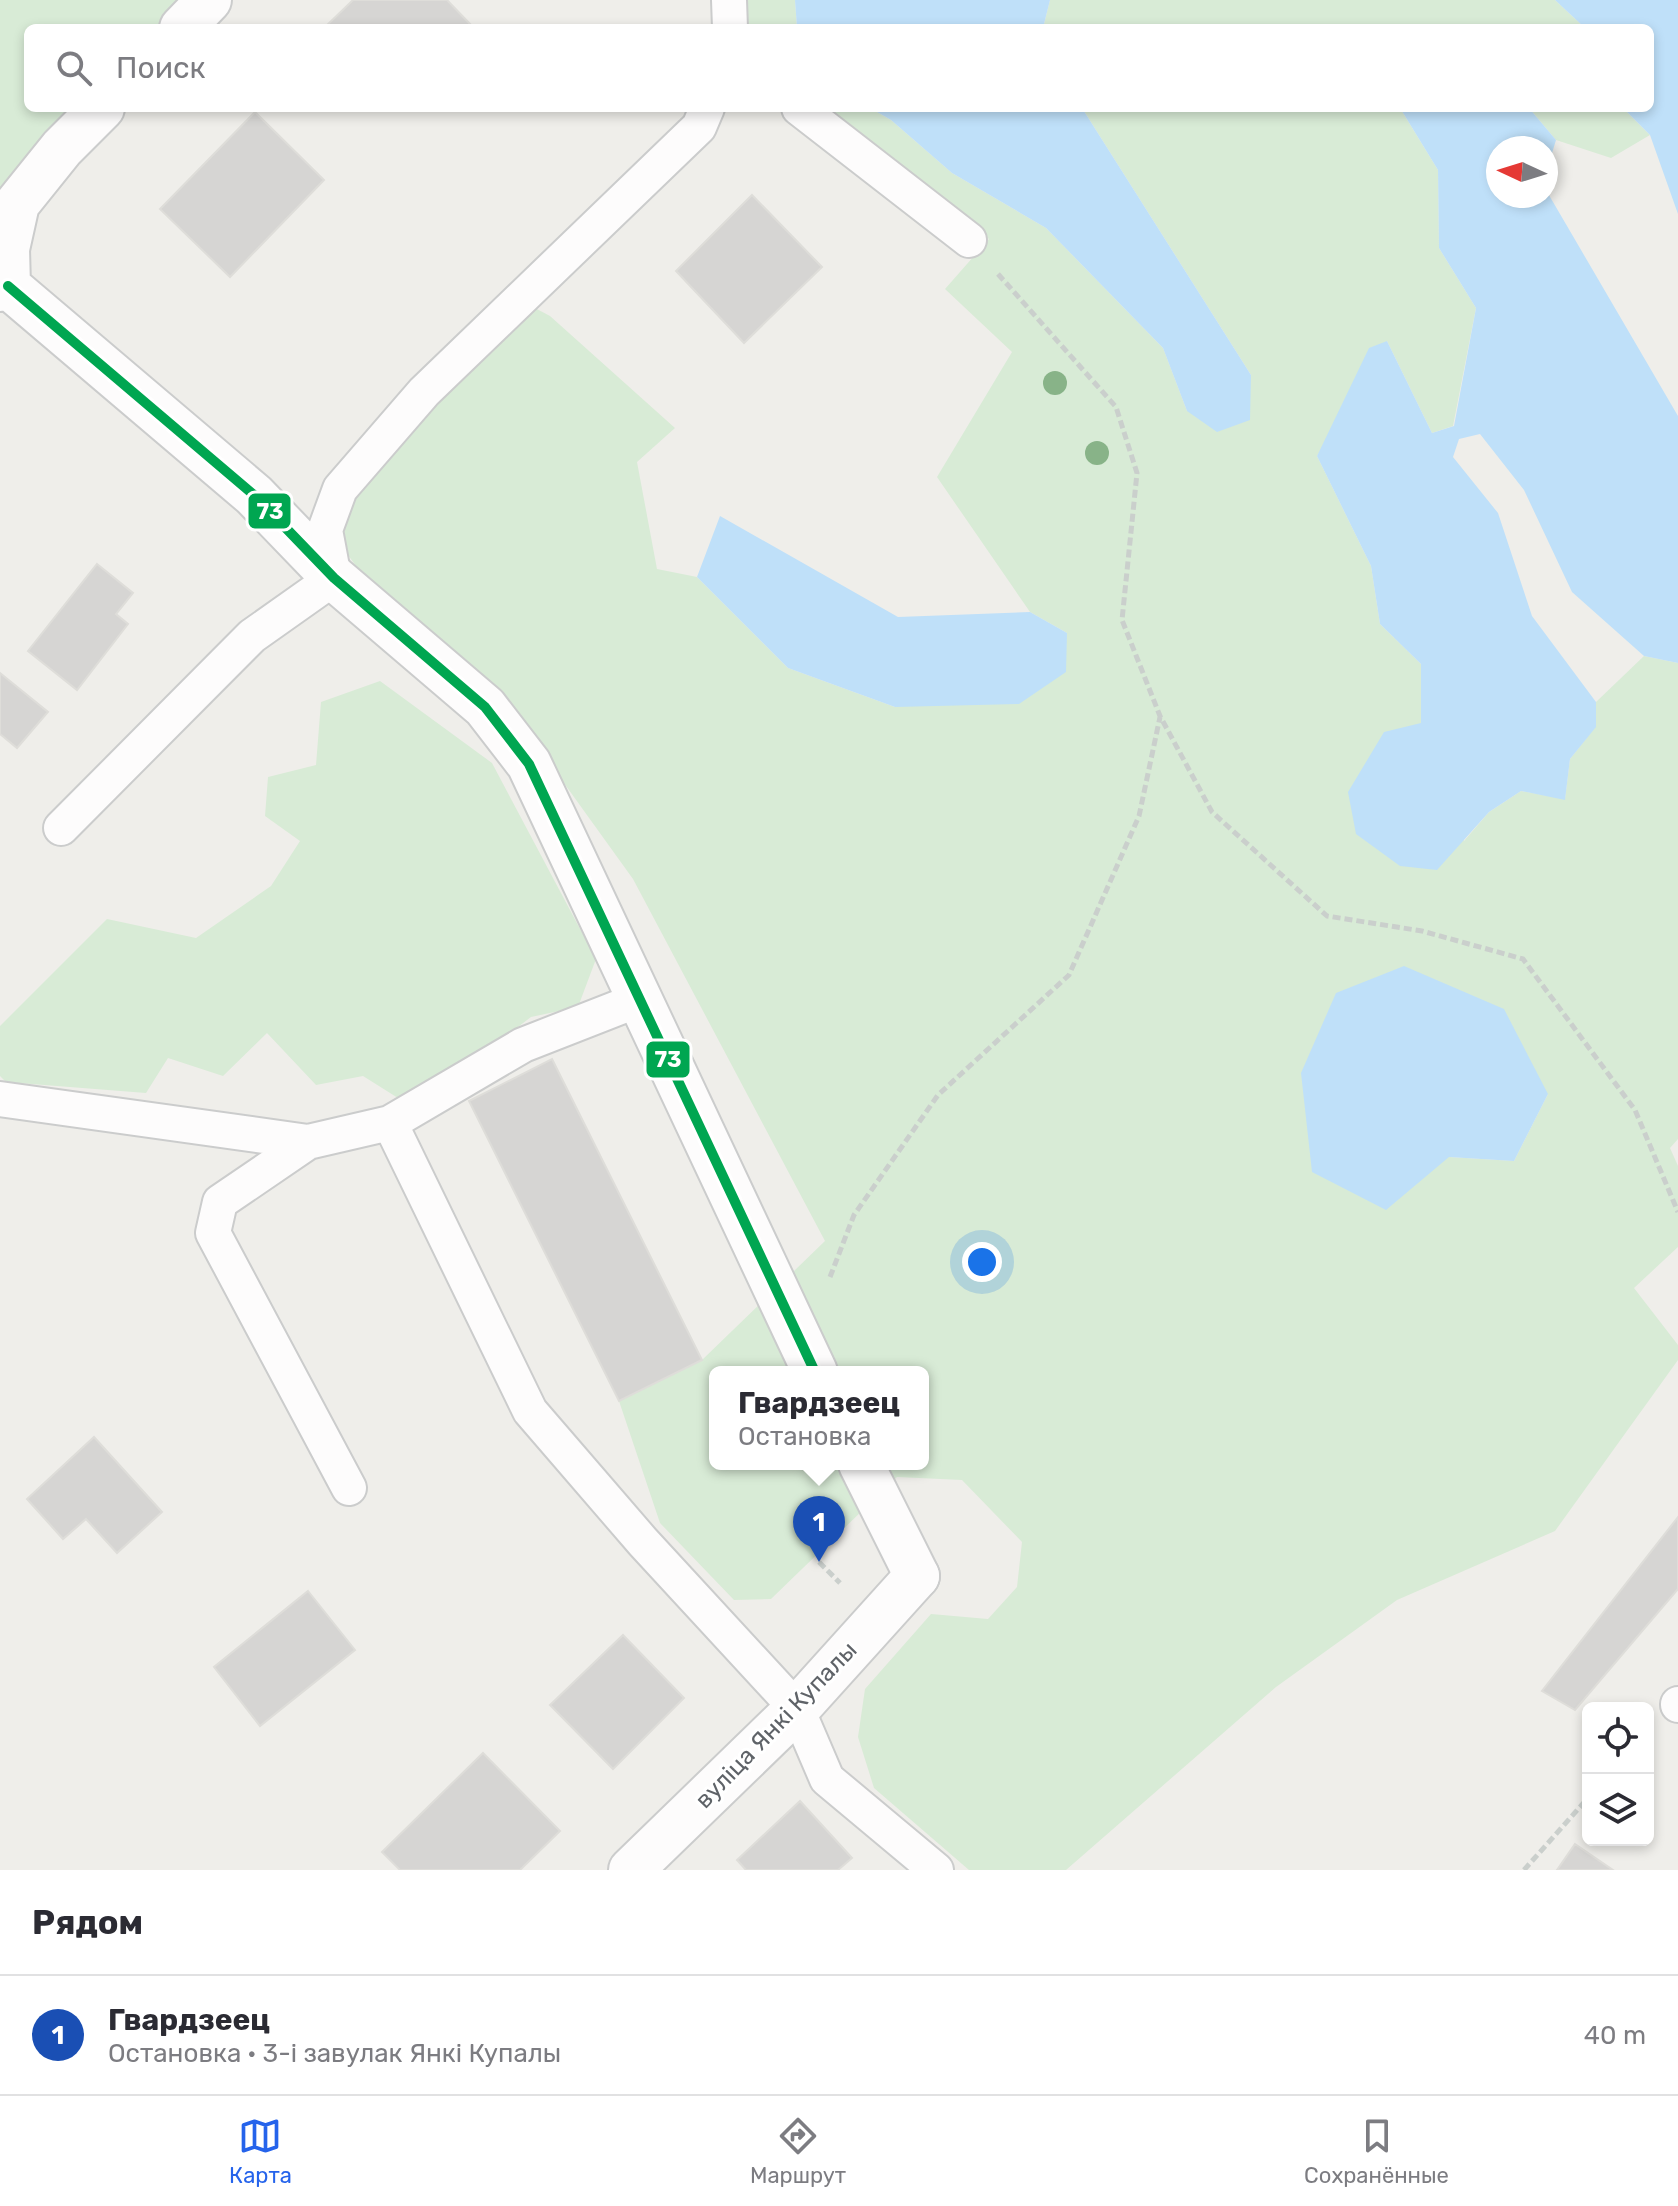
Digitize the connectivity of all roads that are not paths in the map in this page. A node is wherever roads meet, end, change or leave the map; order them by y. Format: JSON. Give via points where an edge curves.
{"nodes":[{"id":1,"x":209,"y":0,"type":"edge"},
{"id":2,"x":729,"y":0,"type":"edge"},
{"id":3,"x":186,"y":24,"type":"edge"},
{"id":4,"x":730,"y":24,"type":"edge"},
{"id":5,"x":98,"y":112,"type":"edge"},
{"id":6,"x":705,"y":112,"type":"edge"},
{"id":7,"x":804,"y":112,"type":"edge"},
{"id":8,"x":969,"y":240,"type":"road end"},
{"id":9,"x":4,"y":288,"type":"edge"},
{"id":10,"x":334,"y":578,"type":"junction"},
{"id":11,"x":61,"y":828,"type":"dead end"},
{"id":12,"x":638,"y":1000,"type":"junction"},
{"id":13,"x":0,"y":1099,"type":"edge"},
{"id":14,"x":390,"y":1123,"type":"junction"},
{"id":15,"x":308,"y":1142,"type":"junction"},
{"id":16,"x":809,"y":1359,"type":"edge"},
{"id":17,"x":864,"y":1470,"type":"edge"},
{"id":18,"x":349,"y":1488,"type":"dead end"},
{"id":19,"x":797,"y":1709,"type":"junction"},
{"id":20,"x":631,"y":1870,"type":"edge"},
{"id":21,"x":936,"y":1870,"type":"edge"}],
"edges":[{"from":1,"to":3,"type":"street"},
{"from":2,"to":4,"type":"lane"},
{"from":5,"to":9,"type":"street","via":[[17,204]]},
{"from":6,"to":10,"type":"lane","via":[[699,127],[424,392],[340,489],[325,530]]},
{"from":7,"to":8,"type":"lane"},
{"from":9,"to":10,"type":"street","via":[[254,495]]},
{"from":10,"to":11,"type":"lane","via":[[252,636]]},
{"from":10,"to":12,"type":"street","via":[[485,707],[529,764]]},
{"from":12,"to":14,"type":"lane","via":[[523,1045]]},
{"from":12,"to":16,"type":"street"},
{"from":13,"to":15,"type":"lane"},
{"from":14,"to":15,"type":"lane"},
{"from":14,"to":19,"type":"lane","via":[[530,1411]]},
{"from":15,"to":18,"type":"lane","via":[[220,1202],[213,1233]]},
{"from":17,"to":19,"type":"street","name":"вуліца Янкі Купалы","via":[[917,1576]]},
{"from":19,"to":20,"type":"street","name":"вуліца Янкі Купалы"},
{"from":19,"to":21,"type":"lane","via":[[827,1779]]}]}
